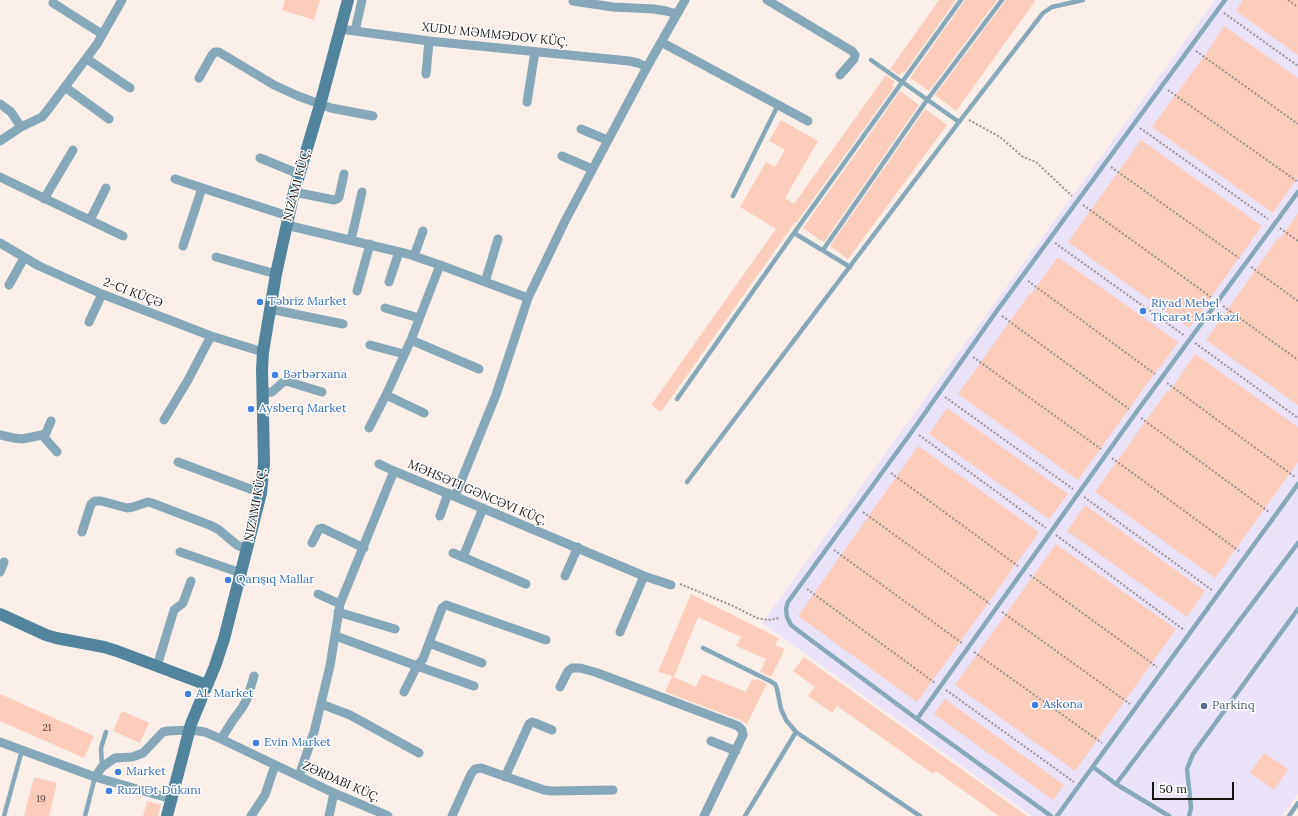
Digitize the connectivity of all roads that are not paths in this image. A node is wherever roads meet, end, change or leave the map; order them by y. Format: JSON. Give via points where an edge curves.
{"nodes":[{"id":1,"x":122,"y":0,"type":"edge"},
{"id":2,"x":348,"y":0,"type":"edge"},
{"id":3,"x":362,"y":0,"type":"edge"},
{"id":4,"x":685,"y":0,"type":"edge"},
{"id":5,"x":767,"y":0,"type":"edge"},
{"id":6,"x":962,"y":0,"type":"edge"},
{"id":7,"x":1002,"y":0,"type":"edge"},
{"id":8,"x":1080,"y":0,"type":"edge"},
{"id":9,"x":1225,"y":0,"type":"edge"},
{"id":10,"x":573,"y":1,"type":"dead end"},
{"id":11,"x":53,"y":3,"type":"dead end"},
{"id":12,"x":677,"y":14,"type":"junction"},
{"id":13,"x":340,"y":29,"type":"junction"},
{"id":14,"x":355,"y":31,"type":"junction"},
{"id":15,"x":102,"y":34,"type":"junction"},
{"id":16,"x":429,"y":41,"type":"junction"},
{"id":17,"x":661,"y":42,"type":"junction"},
{"id":18,"x":535,"y":52,"type":"junction"},
{"id":19,"x":86,"y":59,"type":"junction"},
{"id":20,"x":871,"y":60,"type":"dead end"},
{"id":21,"x":647,"y":67,"type":"junction"},
{"id":22,"x":426,"y":74,"type":"dead end"},
{"id":23,"x":840,"y":75,"type":"dead end"},
{"id":24,"x":199,"y":78,"type":"dead end"},
{"id":25,"x":902,"y":82,"type":"junction"},
{"id":26,"x":65,"y":87,"type":"junction"},
{"id":27,"x":130,"y":88,"type":"dead end"},
{"id":28,"x":928,"y":100,"type":"junction"},
{"id":29,"x":527,"y":102,"type":"dead end"},
{"id":30,"x":0,"y":104,"type":"edge"},
{"id":31,"x":320,"y":105,"type":"junction"},
{"id":32,"x":778,"y":105,"type":"junction"},
{"id":33,"x":373,"y":116,"type":"dead end"},
{"id":34,"x":108,"y":119,"type":"dead end"},
{"id":35,"x":808,"y":121,"type":"dead end"},
{"id":36,"x":959,"y":122,"type":"junction"},
{"id":37,"x":21,"y":127,"type":"junction"},
{"id":38,"x":581,"y":129,"type":"dead end"},
{"id":39,"x":607,"y":140,"type":"junction"},
{"id":40,"x":0,"y":141,"type":"edge"},
{"id":41,"x":73,"y":150,"type":"dead end"},
{"id":42,"x":562,"y":156,"type":"dead end"},
{"id":43,"x":260,"y":158,"type":"dead end"},
{"id":44,"x":592,"y":168,"type":"junction"},
{"id":45,"x":299,"y":174,"type":"junction"},
{"id":46,"x":344,"y":174,"type":"dead end"},
{"id":47,"x":0,"y":177,"type":"edge"},
{"id":48,"x":175,"y":179,"type":"dead end"},
{"id":49,"x":106,"y":188,"type":"dead end"},
{"id":50,"x":202,"y":188,"type":"junction"},
{"id":51,"x":294,"y":192,"type":"junction"},
{"id":52,"x":362,"y":192,"type":"dead end"},
{"id":53,"x":1298,"y":192,"type":"edge"},
{"id":54,"x":733,"y":196,"type":"dead end"},
{"id":55,"x":44,"y":199,"type":"junction"},
{"id":56,"x":90,"y":220,"type":"junction"},
{"id":57,"x":287,"y":220,"type":"junction"},
{"id":58,"x":423,"y":231,"type":"dead end"},
{"id":59,"x":794,"y":233,"type":"junction"},
{"id":60,"x":123,"y":236,"type":"dead end"},
{"id":61,"x":498,"y":239,"type":"dead end"},
{"id":62,"x":351,"y":240,"type":"junction"},
{"id":63,"x":370,"y":244,"type":"junction"},
{"id":64,"x":1,"y":246,"type":"edge"},
{"id":65,"x":183,"y":246,"type":"dead end"},
{"id":66,"x":823,"y":250,"type":"junction"},
{"id":67,"x":399,"y":252,"type":"junction"},
{"id":68,"x":414,"y":256,"type":"junction"},
{"id":69,"x":216,"y":257,"type":"dead end"},
{"id":70,"x":24,"y":258,"type":"junction"},
{"id":71,"x":440,"y":265,"type":"junction"},
{"id":72,"x":850,"y":267,"type":"junction"},
{"id":73,"x":276,"y":274,"type":"junction"},
{"id":74,"x":389,"y":282,"type":"dead end"},
{"id":75,"x":485,"y":282,"type":"junction"},
{"id":76,"x":9,"y":285,"type":"dead end"},
{"id":77,"x":357,"y":291,"type":"dead end"},
{"id":78,"x":102,"y":294,"type":"junction"},
{"id":79,"x":528,"y":298,"type":"junction"},
{"id":80,"x":385,"y":308,"type":"dead end"},
{"id":81,"x":270,"y":309,"type":"junction"},
{"id":82,"x":419,"y":318,"type":"junction"},
{"id":83,"x":89,"y":322,"type":"dead end"},
{"id":84,"x":343,"y":324,"type":"dead end"},
{"id":85,"x":211,"y":336,"type":"junction"},
{"id":86,"x":411,"y":340,"type":"junction"},
{"id":87,"x":370,"y":345,"type":"dead end"},
{"id":88,"x":263,"y":352,"type":"junction"},
{"id":89,"x":404,"y":354,"type":"junction"},
{"id":90,"x":479,"y":369,"type":"dead end"},
{"id":91,"x":322,"y":392,"type":"dead end"},
{"id":92,"x":263,"y":393,"type":"junction"},
{"id":93,"x":386,"y":395,"type":"junction"},
{"id":94,"x":678,"y":399,"type":"dead end"},
{"id":95,"x":424,"y":413,"type":"dead end"},
{"id":96,"x":164,"y":420,"type":"dead end"},
{"id":97,"x":51,"y":421,"type":"dead end"},
{"id":98,"x":369,"y":428,"type":"dead end"},
{"id":99,"x":0,"y":435,"type":"edge"},
{"id":100,"x":42,"y":435,"type":"junction"},
{"id":101,"x":57,"y":452,"type":"dead end"},
{"id":102,"x":178,"y":462,"type":"dead end"},
{"id":103,"x":379,"y":464,"type":"dead end"},
{"id":104,"x":394,"y":471,"type":"junction"},
{"id":105,"x":687,"y":482,"type":"dead end"},
{"id":106,"x":1298,"y":484,"type":"edge"},
{"id":107,"x":261,"y":493,"type":"junction"},
{"id":108,"x":451,"y":494,"type":"junction"},
{"id":109,"x":483,"y":508,"type":"junction"},
{"id":110,"x":440,"y":516,"type":"dead end"},
{"id":111,"x":82,"y":532,"type":"dead end"},
{"id":112,"x":312,"y":543,"type":"dead end"},
{"id":113,"x":1298,"y":543,"type":"edge"},
{"id":114,"x":364,"y":548,"type":"junction"},
{"id":115,"x":578,"y":548,"type":"junction"},
{"id":116,"x":247,"y":550,"type":"junction"},
{"id":117,"x":180,"y":552,"type":"dead end"},
{"id":118,"x":453,"y":554,"type":"dead end"},
{"id":119,"x":462,"y":557,"type":"junction"},
{"id":120,"x":4,"y":562,"type":"dead end"},
{"id":121,"x":0,"y":572,"type":"edge"},
{"id":122,"x":241,"y":573,"type":"junction"},
{"id":123,"x":565,"y":576,"type":"dead end"},
{"id":124,"x":644,"y":576,"type":"junction"},
{"id":125,"x":191,"y":581,"type":"dead end"},
{"id":126,"x":526,"y":584,"type":"dead end"},
{"id":127,"x":671,"y":584,"type":"road end"},
{"id":128,"x":318,"y":594,"type":"dead end"},
{"id":129,"x":339,"y":608,"type":"junction"},
{"id":130,"x":1298,"y":609,"type":"edge"},
{"id":131,"x":0,"y":614,"type":"edge"},
{"id":132,"x":395,"y":629,"type":"dead end"},
{"id":133,"x":620,"y":632,"type":"dead end"},
{"id":134,"x":336,"y":636,"type":"junction"},
{"id":135,"x":546,"y":640,"type":"dead end"},
{"id":136,"x":430,"y":643,"type":"junction"},
{"id":137,"x":703,"y":648,"type":"dead end"},
{"id":138,"x":482,"y":663,"type":"dead end"},
{"id":139,"x":157,"y":666,"type":"junction"},
{"id":140,"x":417,"y":666,"type":"junction"},
{"id":141,"x":254,"y":676,"type":"dead end"},
{"id":142,"x":207,"y":685,"type":"junction"},
{"id":143,"x":474,"y":686,"type":"dead end"},
{"id":144,"x":560,"y":687,"type":"dead end"},
{"id":145,"x":404,"y":692,"type":"dead end"},
{"id":146,"x":321,"y":704,"type":"junction"},
{"id":147,"x":917,"y":719,"type":"junction"},
{"id":148,"x":189,"y":730,"type":"junction"},
{"id":149,"x":552,"y":730,"type":"dead end"},
{"id":150,"x":106,"y":732,"type":"dead end"},
{"id":151,"x":796,"y":732,"type":"junction"},
{"id":152,"x":221,"y":739,"type":"junction"},
{"id":153,"x":711,"y":741,"type":"dead end"},
{"id":154,"x":0,"y":742,"type":"edge"},
{"id":155,"x":22,"y":750,"type":"junction"},
{"id":156,"x":736,"y":751,"type":"junction"},
{"id":157,"x":419,"y":753,"type":"dead end"},
{"id":158,"x":275,"y":765,"type":"junction"},
{"id":159,"x":102,"y":766,"type":"junction"},
{"id":160,"x":1093,"y":767,"type":"junction"},
{"id":161,"x":299,"y":776,"type":"junction"},
{"id":162,"x":95,"y":777,"type":"junction"},
{"id":163,"x":505,"y":777,"type":"junction"},
{"id":164,"x":1116,"y":784,"type":"junction"},
{"id":165,"x":613,"y":790,"type":"dead end"},
{"id":166,"x":334,"y":793,"type":"junction"},
{"id":167,"x":172,"y":799,"type":"junction"},
{"id":168,"x":1298,"y":803,"type":"edge"},
{"id":169,"x":4,"y":816,"type":"edge"},
{"id":170,"x":85,"y":816,"type":"edge"},
{"id":171,"x":167,"y":816,"type":"edge"},
{"id":172,"x":251,"y":816,"type":"edge"},
{"id":173,"x":328,"y":816,"type":"edge"},
{"id":174,"x":388,"y":816,"type":"edge"},
{"id":175,"x":452,"y":816,"type":"edge"},
{"id":176,"x":704,"y":816,"type":"edge"},
{"id":177,"x":745,"y":816,"type":"edge"},
{"id":178,"x":920,"y":816,"type":"edge"},
{"id":179,"x":1051,"y":816,"type":"edge"},
{"id":180,"x":1057,"y":816,"type":"edge"},
{"id":181,"x":1169,"y":816,"type":"edge"},
{"id":182,"x":1189,"y":816,"type":"edge"},
{"id":183,"x":1289,"y":816,"type":"edge"}],
"edges":[{"from":1,"to":15,"type":"street"},
{"from":2,"to":13,"type":"street","name":"NIZAMI KÜÇ."},
{"from":3,"to":14,"type":"street"},
{"from":4,"to":12,"type":"street"},
{"from":5,"to":23,"type":"street","via":[[852,51],[854,59]]},
{"from":6,"to":25,"type":"lane"},
{"from":7,"to":28,"type":"lane"},
{"from":8,"to":36,"type":"lane","via":[[1052,7],[1043,13]]},
{"from":9,"to":147,"type":"lane","via":[[1049,239],[788,602],[787,617],[791,625]]},
{"from":10,"to":12,"type":"street","via":[[654,9]]},
{"from":11,"to":15,"type":"street"},
{"from":12,"to":17,"type":"street"},
{"from":13,"to":14,"type":"street","name":"XUDU MƏMMƏDOV KÜÇ."},
{"from":13,"to":31,"type":"street","name":"NIZAMI KÜÇ."},
{"from":14,"to":16,"type":"street","name":"XUDU MƏMMƏDOV KÜÇ."},
{"from":15,"to":19,"type":"street"},
{"from":16,"to":18,"type":"street","name":"XUDU MƏMMƏDOV KÜÇ."},
{"from":16,"to":22,"type":"street"},
{"from":17,"to":21,"type":"street"},
{"from":17,"to":32,"type":"street"},
{"from":18,"to":21,"type":"street","name":"XUDU MƏMMƏDOV KÜÇ.","via":[[629,61]]},
{"from":18,"to":29,"type":"street"},
{"from":19,"to":26,"type":"street"},
{"from":19,"to":27,"type":"street"},
{"from":20,"to":25,"type":"lane"},
{"from":21,"to":39,"type":"street"},
{"from":24,"to":31,"type":"street","via":[[212,55],[219,52],[274,85]]},
{"from":25,"to":28,"type":"lane"},
{"from":25,"to":59,"type":"lane"},
{"from":26,"to":34,"type":"street"},
{"from":26,"to":37,"type":"street","via":[[42,117]]},
{"from":28,"to":36,"type":"lane"},
{"from":28,"to":66,"type":"lane"},
{"from":30,"to":37,"type":"street","via":[[11,112]]},
{"from":31,"to":33,"type":"street"},
{"from":31,"to":45,"type":"street","name":"NIZAMI KÜÇ."},
{"from":32,"to":35,"type":"street"},
{"from":32,"to":54,"type":"lane"},
{"from":36,"to":72,"type":"lane"},
{"from":37,"to":40,"type":"street"},
{"from":38,"to":39,"type":"street"},
{"from":39,"to":44,"type":"street"},
{"from":41,"to":55,"type":"street"},
{"from":42,"to":44,"type":"street"},
{"from":43,"to":45,"type":"street"},
{"from":44,"to":79,"type":"street"},
{"from":45,"to":51,"type":"street","name":"NIZAMI KÜÇ."},
{"from":46,"to":51,"type":"street","via":[[337,199]]},
{"from":47,"to":55,"type":"street"},
{"from":48,"to":50,"type":"street"},
{"from":49,"to":56,"type":"street"},
{"from":50,"to":57,"type":"street"},
{"from":50,"to":65,"type":"street"},
{"from":51,"to":57,"type":"street","name":"NIZAMI KÜÇ."},
{"from":52,"to":62,"type":"street"},
{"from":53,"to":147,"type":"lane","via":[[1189,339]]},
{"from":55,"to":56,"type":"street"},
{"from":56,"to":60,"type":"street"},
{"from":57,"to":62,"type":"street"},
{"from":57,"to":73,"type":"street","name":"NIZAMI KÜÇ."},
{"from":58,"to":68,"type":"street"},
{"from":59,"to":66,"type":"lane"},
{"from":59,"to":94,"type":"lane"},
{"from":61,"to":75,"type":"street"},
{"from":62,"to":63,"type":"street"},
{"from":63,"to":67,"type":"street"},
{"from":63,"to":77,"type":"street"},
{"from":64,"to":70,"type":"street","name":"2-CI KÜÇƏ"},
{"from":66,"to":72,"type":"lane"},
{"from":67,"to":68,"type":"street"},
{"from":67,"to":74,"type":"street"},
{"from":68,"to":71,"type":"street"},
{"from":69,"to":73,"type":"street"},
{"from":70,"to":76,"type":"street"},
{"from":70,"to":78,"type":"street","name":"2-CI KÜÇƏ"},
{"from":71,"to":75,"type":"street"},
{"from":71,"to":82,"type":"street"},
{"from":72,"to":105,"type":"lane"},
{"from":73,"to":81,"type":"street","name":"NIZAMI KÜÇ."},
{"from":75,"to":79,"type":"street"},
{"from":78,"to":83,"type":"street"},
{"from":78,"to":85,"type":"street","name":"2-CI KÜÇƏ"},
{"from":79,"to":108,"type":"street","via":[[496,395]]},
{"from":80,"to":82,"type":"street"},
{"from":81,"to":84,"type":"street"},
{"from":81,"to":88,"type":"street","name":"NIZAMI KÜÇ."},
{"from":82,"to":86,"type":"street"},
{"from":85,"to":88,"type":"street","name":"2-CI KÜÇƏ"},
{"from":85,"to":96,"type":"street"},
{"from":86,"to":89,"type":"street"},
{"from":86,"to":90,"type":"street"},
{"from":87,"to":89,"type":"street"},
{"from":88,"to":92,"type":"street","name":"NIZAMI KÜÇ."},
{"from":89,"to":93,"type":"street"},
{"from":91,"to":92,"type":"street","via":[[286,381],[272,392]]},
{"from":92,"to":107,"type":"street","name":"NIZAMI KÜÇ.","via":[[264,463]]},
{"from":93,"to":95,"type":"street"},
{"from":93,"to":98,"type":"street"},
{"from":97,"to":100,"type":"street","via":[[46,433]]},
{"from":99,"to":100,"type":"street","via":[[22,439]]},
{"from":100,"to":101,"type":"street"},
{"from":102,"to":107,"type":"street"},
{"from":103,"to":104,"type":"street"},
{"from":104,"to":108,"type":"street","name":"MƏHSƏTI GƏNCƏVI KÜÇ."},
{"from":104,"to":114,"type":"street","name":"MƏHSƏTI GƏNCƏVI KÜÇ."},
{"from":106,"to":160,"type":"lane"},
{"from":107,"to":116,"type":"street","name":"NIZAMI KÜÇ."},
{"from":108,"to":109,"type":"street","name":"MƏHSƏTI GƏNCƏVI KÜÇ."},
{"from":108,"to":110,"type":"street"},
{"from":109,"to":115,"type":"street","name":"MƏHSƏTI GƏNCƏVI KÜÇ."},
{"from":109,"to":119,"type":"street"},
{"from":111,"to":116,"type":"street","via":[[95,501],[127,508],[148,502],[212,526]]},
{"from":112,"to":114,"type":"street","via":[[322,528]]},
{"from":113,"to":164,"type":"lane"},
{"from":114,"to":129,"type":"street","name":"MƏHSƏTI GƏNCƏVI KÜÇ."},
{"from":115,"to":123,"type":"street"},
{"from":115,"to":124,"type":"street","name":"MƏHSƏTI GƏNCƏVI KÜÇ."},
{"from":116,"to":122,"type":"street","name":"NIZAMI KÜÇ."},
{"from":117,"to":122,"type":"street"},
{"from":118,"to":119,"type":"street"},
{"from":119,"to":126,"type":"street"},
{"from":120,"to":121,"type":"street"},
{"from":122,"to":142,"type":"street","name":"NIZAMI KÜÇ.","via":[[222,646]]},
{"from":124,"to":127,"type":"street","name":"MƏHSƏTI GƏNCƏVI KÜÇ."},
{"from":124,"to":133,"type":"street"},
{"from":125,"to":139,"type":"street","via":[[183,603],[174,610]]},
{"from":128,"to":129,"type":"street"},
{"from":129,"to":132,"type":"street"},
{"from":129,"to":134,"type":"street","name":"MƏHSƏTI GƏNCƏVI KÜÇ."},
{"from":130,"to":182,"type":"lane","via":[[1193,754],[1187,769],[1191,808]]},
{"from":131,"to":139,"type":"street","via":[[56,638],[104,647]]},
{"from":134,"to":140,"type":"street"},
{"from":134,"to":146,"type":"street","name":"MƏHSƏTI GƏNCƏVI KÜÇ."},
{"from":135,"to":136,"type":"street","via":[[446,605],[442,608]]},
{"from":136,"to":138,"type":"street"},
{"from":136,"to":140,"type":"street"},
{"from":137,"to":151,"type":"lane","via":[[774,684],[786,720]]},
{"from":139,"to":142,"type":"street"},
{"from":140,"to":143,"type":"street"},
{"from":140,"to":145,"type":"street"},
{"from":141,"to":152,"type":"street","via":[[247,699]]},
{"from":142,"to":148,"type":"street","name":"NIZAMI KÜÇ."},
{"from":144,"to":156,"type":"street","via":[[572,668],[595,672],[738,726],[743,735]]},
{"from":146,"to":157,"type":"street","via":[[350,715]]},
{"from":146,"to":161,"type":"street","name":"MƏHSƏTI GƏNCƏVI KÜÇ."},
{"from":147,"to":179,"type":"lane"},
{"from":148,"to":152,"type":"street","name":"ZƏRDABI KÜÇ.","via":[[205,732]]},
{"from":148,"to":159,"type":"street","name":"ZƏRDABI KÜÇ.","via":[[163,732],[139,756],[115,758]]},
{"from":148,"to":167,"type":"street","name":"NIZAMI KÜÇ."},
{"from":149,"to":163,"type":"street","via":[[532,722],[529,724]]},
{"from":150,"to":159,"type":"lane","via":[[101,748]]},
{"from":151,"to":177,"type":"lane"},
{"from":151,"to":178,"type":"lane"},
{"from":152,"to":158,"type":"street","name":"ZƏRDABI KÜÇ."},
{"from":153,"to":156,"type":"street"},
{"from":154,"to":155,"type":"street"},
{"from":155,"to":162,"type":"street"},
{"from":155,"to":169,"type":"lane"},
{"from":156,"to":176,"type":"street"},
{"from":158,"to":161,"type":"street","name":"ZƏRDABI KÜÇ."},
{"from":158,"to":172,"type":"street","via":[[265,795]]},
{"from":159,"to":162,"type":"street"},
{"from":160,"to":164,"type":"lane"},
{"from":160,"to":180,"type":"lane"},
{"from":161,"to":166,"type":"street","name":"ZƏRDABI KÜÇ."},
{"from":162,"to":167,"type":"street"},
{"from":162,"to":170,"type":"lane"},
{"from":163,"to":165,"type":"street","via":[[552,791]]},
{"from":163,"to":175,"type":"street","via":[[481,768],[475,770]]},
{"from":164,"to":181,"type":"lane"},
{"from":166,"to":173,"type":"street"},
{"from":166,"to":174,"type":"street","name":"ZƏRDABI KÜÇ."},
{"from":167,"to":171,"type":"street","name":"NIZAMI KÜÇ."},
{"from":168,"to":183,"type":"lane"}]}
